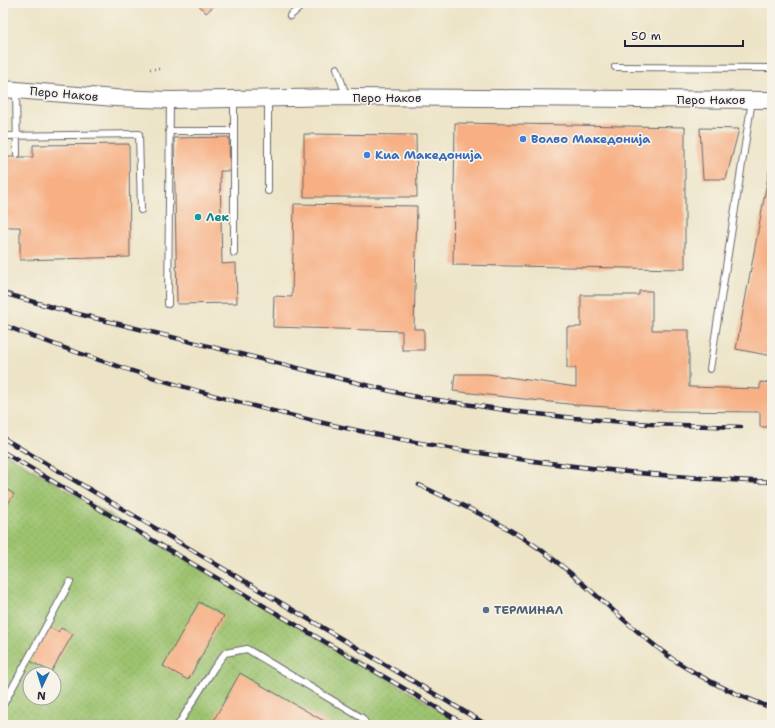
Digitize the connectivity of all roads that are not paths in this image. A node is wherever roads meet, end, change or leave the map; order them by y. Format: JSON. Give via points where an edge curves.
{"nodes":[{"id":1,"x":304,"y":3,"type":"edge"},
{"id":2,"x":290,"y":16,"type":"dead end"},
{"id":3,"x":615,"y":67,"type":"dead end"},
{"id":4,"x":337,"y":68,"type":"dead end"},
{"id":5,"x":772,"y":68,"type":"edge"},
{"id":6,"x":9,"y":90,"type":"edge"},
{"id":7,"x":346,"y":97,"type":"junction"},
{"id":8,"x":268,"y":98,"type":"junction"},
{"id":9,"x":234,"y":99,"type":"junction"},
{"id":10,"x":170,"y":100,"type":"junction"},
{"id":11,"x":752,"y":100,"type":"junction"},
{"id":12,"x":772,"y":100,"type":"edge"},
{"id":13,"x":169,"y":131,"type":"junction"},
{"id":14,"x":234,"y":131,"type":"junction"},
{"id":15,"x":3,"y":136,"type":"edge"},
{"id":16,"x":16,"y":136,"type":"junction"},
{"id":17,"x":17,"y":154,"type":"dead end"},
{"id":18,"x":268,"y":191,"type":"dead end"},
{"id":19,"x":141,"y":210,"type":"dead end"},
{"id":20,"x":234,"y":253,"type":"dead end"},
{"id":21,"x":168,"y":304,"type":"dead end"},
{"id":22,"x":710,"y":369,"type":"dead end"},
{"id":23,"x":70,"y":582,"type":"dead end"},
{"id":24,"x":3,"y":705,"type":"edge"},
{"id":25,"x":178,"y":725,"type":"edge"},
{"id":26,"x":367,"y":725,"type":"edge"}],
"edges":[{"from":1,"to":2,"type":"lane"},
{"from":3,"to":5,"type":"lane"},
{"from":4,"to":7,"type":"lane"},
{"from":6,"to":10,"type":"street","name":"Перо Наков"},
{"from":6,"to":16,"type":"lane"},
{"from":7,"to":8,"type":"street","name":"Перо Наков"},
{"from":7,"to":11,"type":"street","name":"Перо Наков"},
{"from":8,"to":9,"type":"street","name":"Перо Наков"},
{"from":8,"to":18,"type":"lane"},
{"from":9,"to":10,"type":"street","name":"Перо Наков"},
{"from":9,"to":14,"type":"lane"},
{"from":10,"to":13,"type":"lane"},
{"from":11,"to":12,"type":"street","name":"Перо Наков"},
{"from":11,"to":22,"type":"lane"},
{"from":13,"to":14,"type":"lane"},
{"from":13,"to":21,"type":"lane"},
{"from":14,"to":20,"type":"lane"},
{"from":15,"to":16,"type":"lane"},
{"from":16,"to":17,"type":"lane"},
{"from":16,"to":19,"type":"lane","via":[[139,134]]},
{"from":23,"to":24,"type":"lane"},
{"from":25,"to":26,"type":"lane","via":[[225,653],[248,649],[362,718]]}]}
